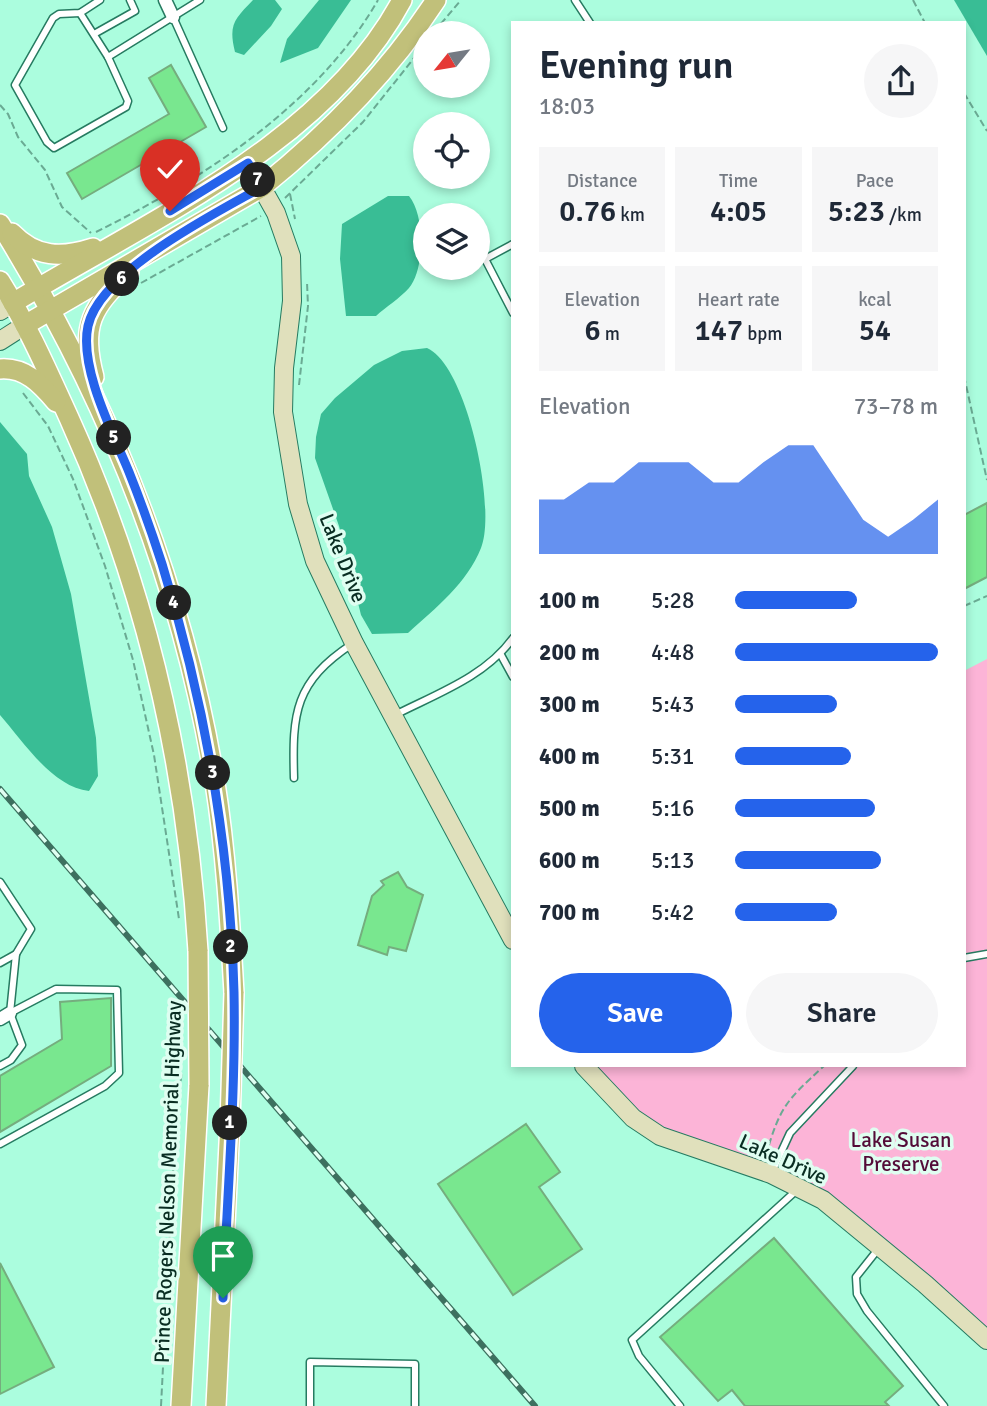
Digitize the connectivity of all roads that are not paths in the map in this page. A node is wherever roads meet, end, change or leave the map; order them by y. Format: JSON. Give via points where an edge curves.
{"nodes":[{"id":1,"x":100,"y":0,"type":"edge"},
{"id":2,"x":130,"y":0,"type":"edge"},
{"id":3,"x":165,"y":0,"type":"edge"},
{"id":4,"x":200,"y":0,"type":"edge"},
{"id":5,"x":402,"y":0,"type":"edge"},
{"id":6,"x":436,"y":0,"type":"edge"},
{"id":7,"x":575,"y":0,"type":"edge"},
{"id":8,"x":80,"y":13,"type":"junction"},
{"id":9,"x":173,"y":17,"type":"junction"},
{"id":10,"x":589,"y":21,"type":"edge"},
{"id":11,"x":94,"y":34,"type":"junction"},
{"id":12,"x":108,"y":57,"type":"junction"},
{"id":13,"x":223,"y":128,"type":"dead end"},
{"id":14,"x":248,"y":163,"type":"junction"},
{"id":15,"x":262,"y":187,"type":"junction"},
{"id":16,"x":0,"y":221,"type":"edge"},
{"id":17,"x":124,"y":237,"type":"junction"},
{"id":18,"x":511,"y":245,"type":"edge"},
{"id":19,"x":153,"y":250,"type":"junction"},
{"id":20,"x":0,"y":281,"type":"edge"},
{"id":21,"x":38,"y":288,"type":"junction"},
{"id":22,"x":7,"y":307,"type":"edge"},
{"id":23,"x":511,"y":309,"type":"edge"},
{"id":24,"x":50,"y":310,"type":"junction"},
{"id":25,"x":25,"y":325,"type":"junction"},
{"id":26,"x":0,"y":341,"type":"edge"},
{"id":27,"x":9,"y":369,"type":"edge"},
{"id":28,"x":105,"y":415,"type":"junction"},
{"id":29,"x":76,"y":434,"type":"junction"},
{"id":30,"x":511,"y":641,"type":"edge"},
{"id":31,"x":354,"y":643,"type":"junction"},
{"id":32,"x":501,"y":654,"type":"junction"},
{"id":33,"x":511,"y":673,"type":"edge"},
{"id":34,"x":393,"y":716,"type":"junction"},
{"id":35,"x":294,"y":778,"type":"dead end"},
{"id":36,"x":0,"y":882,"type":"edge"},
{"id":37,"x":510,"y":929,"type":"edge"},
{"id":38,"x":16,"y":954,"type":"junction"},
{"id":39,"x":987,"y":954,"type":"edge"},
{"id":40,"x":966,"y":958,"type":"edge"},
{"id":41,"x":0,"y":963,"type":"edge"},
{"id":42,"x":5,"y":1016,"type":"edge"},
{"id":43,"x":0,"y":1066,"type":"edge"},
{"id":44,"x":585,"y":1067,"type":"edge"},
{"id":45,"x":852,"y":1067,"type":"edge"},
{"id":46,"x":0,"y":1144,"type":"edge"},
{"id":47,"x":771,"y":1174,"type":"junction"},
{"id":48,"x":799,"y":1188,"type":"junction"},
{"id":49,"x":880,"y":1246,"type":"junction"},
{"id":50,"x":987,"y":1340,"type":"edge"},
{"id":51,"x":181,"y":1406,"type":"edge"},
{"id":52,"x":216,"y":1406,"type":"edge"},
{"id":53,"x":310,"y":1406,"type":"edge"},
{"id":54,"x":415,"y":1406,"type":"edge"},
{"id":55,"x":680,"y":1406,"type":"edge"},
{"id":56,"x":944,"y":1406,"type":"edge"}],
"edges":[{"from":1,"to":8,"type":"lane"},
{"from":2,"to":11,"type":"lane","via":[[135,11]]},
{"from":3,"to":9,"type":"street"},
{"from":4,"to":9,"type":"lane"},
{"from":5,"to":14,"type":"main road","via":[[348,73]]},
{"from":6,"to":15,"type":"main road","via":[[406,47],[345,114]]},
{"from":7,"to":10,"type":"lane"},
{"from":8,"to":11,"type":"lane"},
{"from":8,"to":12,"type":"lane","via":[[53,18],[15,85],[50,146],[57,148],[126,107],[128,101]]},
{"from":9,"to":12,"type":"lane"},
{"from":9,"to":13,"type":"lane"},
{"from":11,"to":12,"type":"lane"},
{"from":14,"to":15,"type":"street","name":"Lake Drive"},
{"from":14,"to":17,"type":"main road"},
{"from":15,"to":19,"type":"main road"},
{"from":15,"to":31,"type":"street","name":"Lake Drive","via":[[291,256],[284,412],[298,504],[315,561]]},
{"from":16,"to":17,"type":"main road","via":[[28,247],[55,256]]},
{"from":16,"to":21,"type":"main road"},
{"from":17,"to":21,"type":"main road"},
{"from":18,"to":23,"type":"lane","via":[[485,259]]},
{"from":19,"to":24,"type":"main road"},
{"from":19,"to":28,"type":"main road","via":[[112,288],[89,321],[88,349]]},
{"from":20,"to":22,"type":"main road","name":"Prince Rogers Nelson Memorial Highway"},
{"from":21,"to":22,"type":"main road"},
{"from":21,"to":24,"type":"main road"},
{"from":22,"to":25,"type":"main road","name":"Prince Rogers Nelson Memorial Highway"},
{"from":24,"to":25,"type":"main road"},
{"from":24,"to":28,"type":"main road"},
{"from":25,"to":26,"type":"street"},
{"from":25,"to":29,"type":"main road","name":"Prince Rogers Nelson Memorial Highway"},
{"from":27,"to":29,"type":"main road","via":[[50,395]]},
{"from":28,"to":52,"type":"main road","bridge":true,"via":[[161,560],[201,708],[223,843],[234,993]]},
{"from":29,"to":51,"type":"main road","name":"Prince Rogers Nelson Memorial Highway","bridge":true,"via":[[130,572],[163,691],[186,813],[198,950],[199,1085]]},
{"from":30,"to":32,"type":"lane"},
{"from":31,"to":34,"type":"street","name":"Lake Drive"},
{"from":31,"to":35,"type":"lane","via":[[307,683],[293,747]]},
{"from":32,"to":33,"type":"lane"},
{"from":32,"to":34,"type":"lane","via":[[474,675]]},
{"from":34,"to":37,"type":"street","name":"Lake Drive"},
{"from":36,"to":38,"type":"lane","via":[[31,929]]},
{"from":38,"to":41,"type":"lane"},
{"from":38,"to":42,"type":"lane"},
{"from":39,"to":40,"type":"lane"},
{"from":42,"to":43,"type":"lane","via":[[22,1045]]},
{"from":42,"to":46,"type":"lane","via":[[56,989],[117,990],[119,1073],[105,1086]]},
{"from":44,"to":47,"type":"street","name":"Lake Drive","via":[[633,1118],[660,1136]]},
{"from":45,"to":47,"type":"lane","via":[[790,1133]]},
{"from":47,"to":48,"type":"street","name":"Lake Drive"},
{"from":48,"to":49,"type":"street","name":"Lake Drive","via":[[823,1200]]},
{"from":48,"to":55,"type":"lane","via":[[632,1340],[639,1356]]},
{"from":49,"to":50,"type":"street","name":"Lake Drive"},
{"from":49,"to":56,"type":"lane","via":[[856,1277],[858,1294]]},
{"from":53,"to":54,"type":"lane","via":[[310,1362],[415,1364]]}]}
